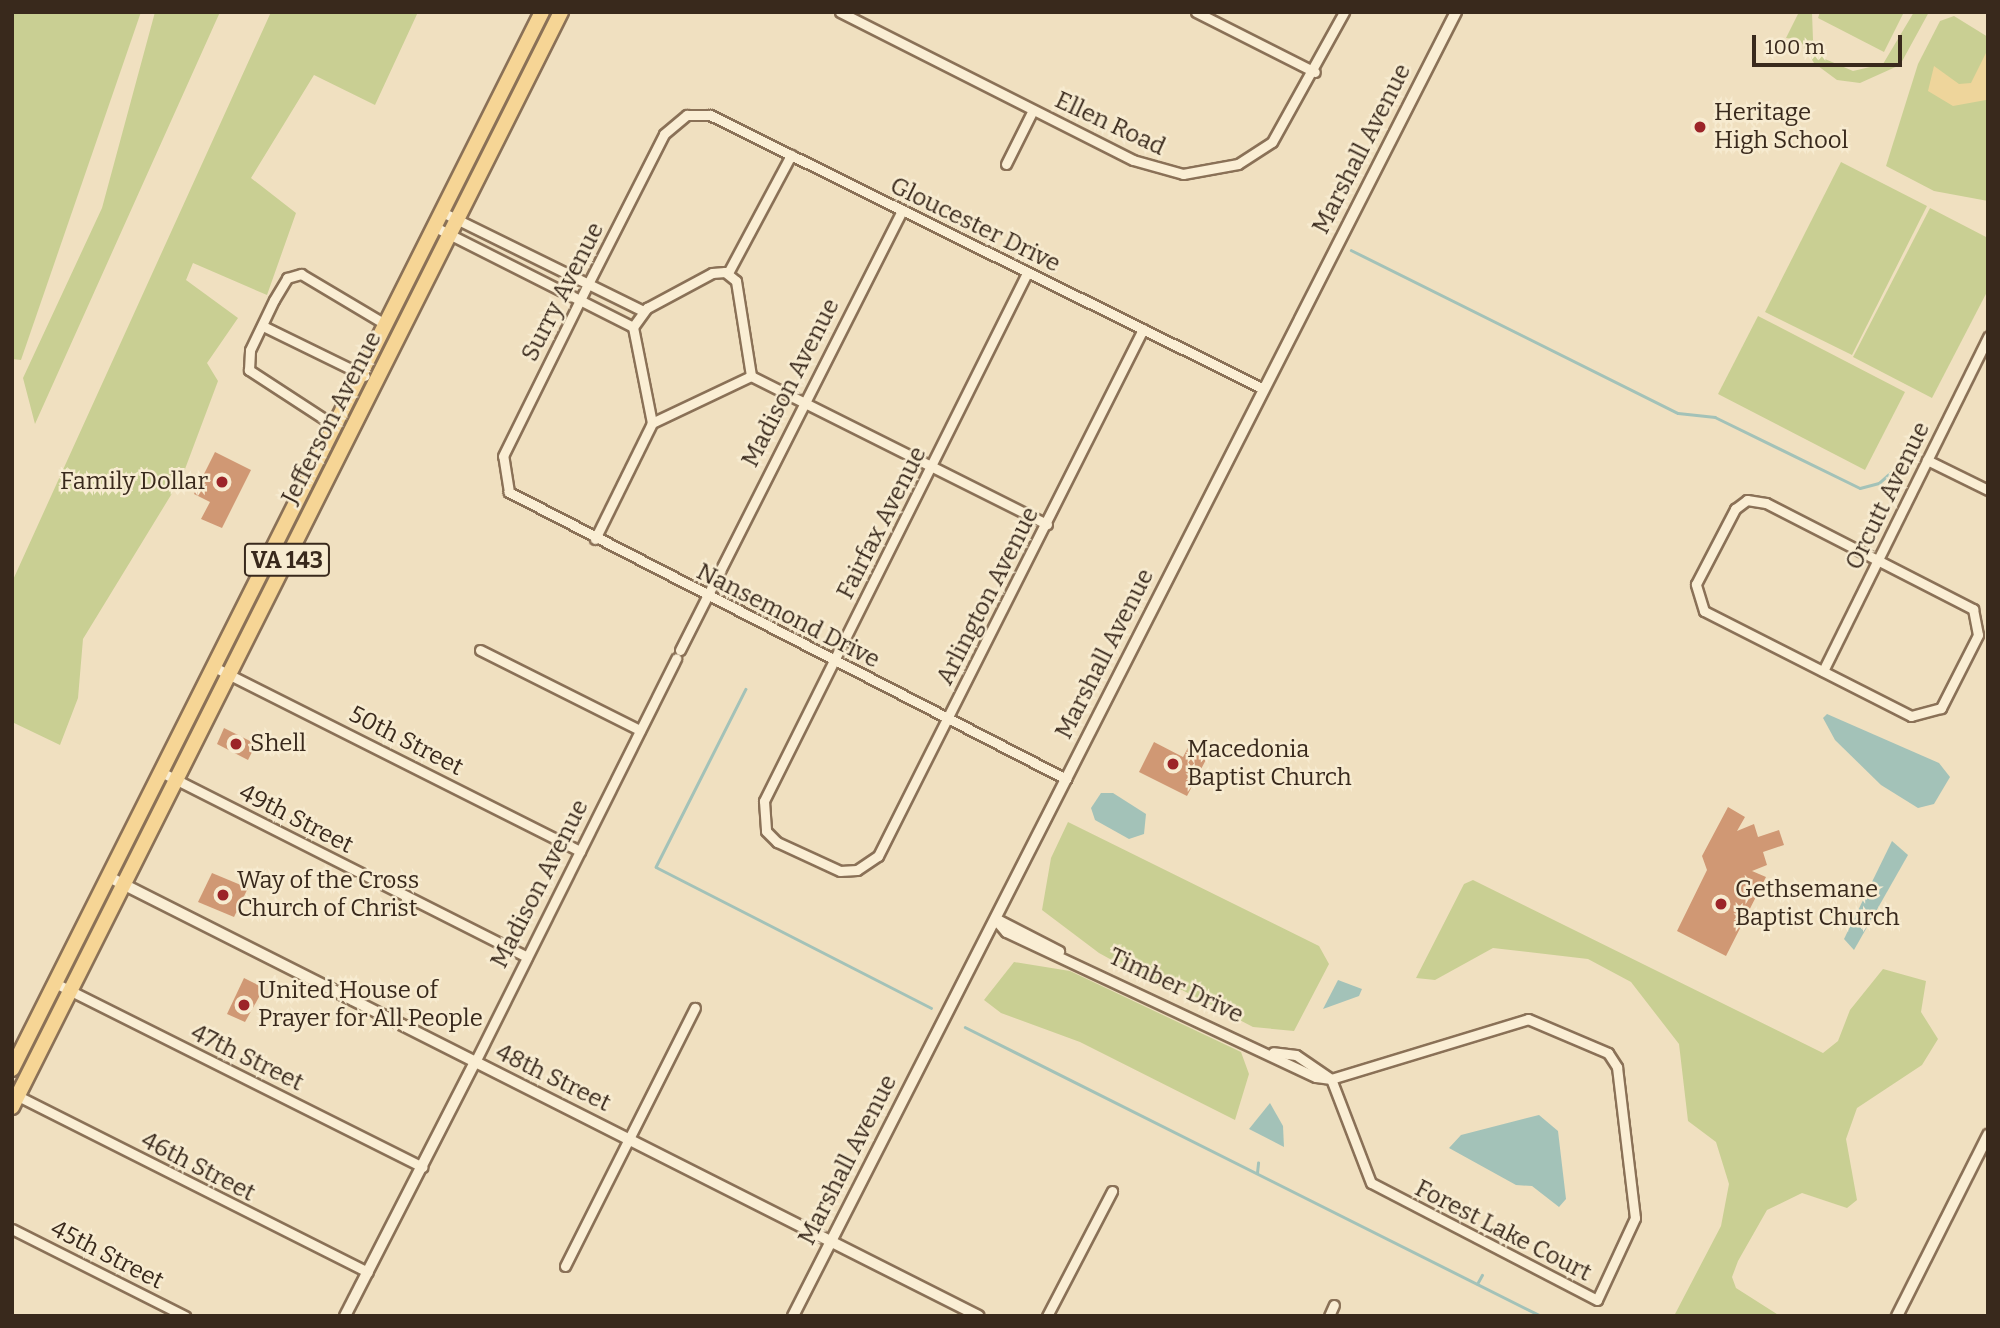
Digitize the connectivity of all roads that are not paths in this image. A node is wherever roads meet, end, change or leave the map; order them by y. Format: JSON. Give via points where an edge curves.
{"nodes":[{"id":1,"x":542,"y":12,"type":"edge"},
{"id":2,"x":561,"y":12,"type":"edge"},
{"id":3,"x":840,"y":12,"type":"edge"},
{"id":4,"x":1196,"y":12,"type":"edge"},
{"id":5,"x":1344,"y":12,"type":"edge"},
{"id":6,"x":1455,"y":12,"type":"edge"},
{"id":7,"x":1315,"y":72,"type":"junction"},
{"id":8,"x":1032,"y":110,"type":"junction"},
{"id":9,"x":671,"y":126,"type":"joint"},
{"id":10,"x":791,"y":155,"type":"junction"},
{"id":11,"x":1006,"y":164,"type":"dead end"},
{"id":12,"x":902,"y":210,"type":"junction"},
{"id":13,"x":442,"y":212,"type":"junction"},
{"id":14,"x":457,"y":219,"type":"junction"},
{"id":15,"x":435,"y":227,"type":"junction"},
{"id":16,"x":450,"y":234,"type":"junction"},
{"id":17,"x":1027,"y":272,"type":"junction"},
{"id":18,"x":728,"y":273,"type":"junction"},
{"id":19,"x":588,"y":284,"type":"junction"},
{"id":20,"x":580,"y":300,"type":"junction"},
{"id":21,"x":643,"y":312,"type":"junction"},
{"id":22,"x":385,"y":324,"type":"junction"},
{"id":23,"x":265,"y":327,"type":"junction"},
{"id":24,"x":634,"y":327,"type":"junction"},
{"id":25,"x":1143,"y":330,"type":"junction"},
{"id":26,"x":1988,"y":337,"type":"edge"},
{"id":27,"x":360,"y":374,"type":"junction"},
{"id":28,"x":751,"y":376,"type":"junction"},
{"id":29,"x":376,"y":382,"type":"junction"},
{"id":30,"x":1262,"y":388,"type":"junction"},
{"id":31,"x":805,"y":403,"type":"junction"},
{"id":32,"x":652,"y":424,"type":"junction"},
{"id":33,"x":335,"y":426,"type":"junction"},
{"id":34,"x":1927,"y":460,"type":"junction"},
{"id":35,"x":932,"y":467,"type":"junction"},
{"id":36,"x":502,"y":478,"type":"joint"},
{"id":37,"x":1988,"y":490,"type":"edge"},
{"id":38,"x":1047,"y":524,"type":"junction"},
{"id":39,"x":595,"y":539,"type":"junction"},
{"id":40,"x":1878,"y":559,"type":"junction"},
{"id":41,"x":708,"y":597,"type":"junction"},
{"id":42,"x":480,"y":650,"type":"dead end"},
{"id":43,"x":834,"y":661,"type":"junction"},
{"id":44,"x":214,"y":667,"type":"junction"},
{"id":45,"x":1824,"y":671,"type":"junction"},
{"id":46,"x":230,"y":674,"type":"junction"},
{"id":47,"x":947,"y":719,"type":"junction"},
{"id":48,"x":640,"y":730,"type":"junction"},
{"id":49,"x":161,"y":772,"type":"junction"},
{"id":50,"x":1066,"y":779,"type":"junction"},
{"id":51,"x":176,"y":780,"type":"junction"},
{"id":52,"x":580,"y":851,"type":"junction"},
{"id":53,"x":857,"y":870,"type":"joint"},
{"id":54,"x":108,"y":877,"type":"junction"},
{"id":55,"x":123,"y":886,"type":"junction"},
{"id":56,"x":995,"y":919,"type":"junction"},
{"id":57,"x":527,"y":957,"type":"junction"},
{"id":58,"x":55,"y":983,"type":"junction"},
{"id":59,"x":71,"y":991,"type":"junction"},
{"id":60,"x":695,"y":1008,"type":"dead end"},
{"id":61,"x":475,"y":1062,"type":"junction"},
{"id":62,"x":12,"y":1069,"type":"edge"},
{"id":63,"x":1331,"y":1079,"type":"junction"},
{"id":64,"x":14,"y":1099,"type":"edge"},
{"id":65,"x":1988,"y":1135,"type":"edge"},
{"id":66,"x":628,"y":1139,"type":"junction"},
{"id":67,"x":423,"y":1167,"type":"junction"},
{"id":68,"x":1112,"y":1191,"type":"dead end"},
{"id":69,"x":12,"y":1229,"type":"edge"},
{"id":70,"x":831,"y":1241,"type":"junction"},
{"id":71,"x":565,"y":1266,"type":"dead end"},
{"id":72,"x":368,"y":1272,"type":"junction"},
{"id":73,"x":1334,"y":1305,"type":"dead end"},
{"id":74,"x":185,"y":1316,"type":"edge"},
{"id":75,"x":345,"y":1316,"type":"edge"},
{"id":76,"x":793,"y":1316,"type":"edge"},
{"id":77,"x":979,"y":1316,"type":"edge"},
{"id":78,"x":1047,"y":1316,"type":"edge"},
{"id":79,"x":1329,"y":1316,"type":"edge"},
{"id":80,"x":1897,"y":1316,"type":"edge"}],
"edges":[{"from":1,"to":13,"type":"main road","name":"Jefferson Avenue","number":"VA 143"},
{"from":2,"to":14,"type":"main road","name":"Jefferson Avenue","number":"VA 143"},
{"from":3,"to":8,"type":"street","name":"Ellen Road"},
{"from":4,"to":7,"type":"street"},
{"from":5,"to":7,"type":"street","name":"Ellen Road"},
{"from":6,"to":30,"type":"street","name":"Marshall Avenue"},
{"from":7,"to":8,"type":"street","name":"Ellen Road","via":[[1272,142],[1248,160],[1208,173],[1147,166]]},
{"from":8,"to":11,"type":"street"},
{"from":9,"to":10,"type":"street","name":"Gloucester Drive","via":[[687,115],[710,115]]},
{"from":9,"to":19,"type":"street","name":"Surry Avenue"},
{"from":10,"to":12,"type":"street","name":"Gloucester Drive"},
{"from":10,"to":18,"type":"street"},
{"from":12,"to":17,"type":"street","name":"Gloucester Drive"},
{"from":12,"to":31,"type":"street","name":"Madison Avenue"},
{"from":13,"to":14,"type":"street"},
{"from":13,"to":15,"type":"main road","name":"Jefferson Avenue","number":"VA 143"},
{"from":14,"to":16,"type":"main road","name":"Jefferson Avenue","number":"VA 143"},
{"from":14,"to":19,"type":"street"},
{"from":15,"to":16,"type":"street"},
{"from":15,"to":22,"type":"main road","name":"Jefferson Avenue","number":"VA 143"},
{"from":16,"to":20,"type":"street"},
{"from":16,"to":29,"type":"main road","name":"Jefferson Avenue","number":"VA 143"},
{"from":17,"to":25,"type":"street","name":"Gloucester Drive"},
{"from":17,"to":35,"type":"street","name":"Fairfax Avenue"},
{"from":18,"to":21,"type":"street","via":[[712,273]]},
{"from":18,"to":28,"type":"street","via":[[737,284]]},
{"from":19,"to":20,"type":"street","name":"Surry Avenue"},
{"from":19,"to":21,"type":"street"},
{"from":20,"to":24,"type":"street"},
{"from":20,"to":36,"type":"street","name":"Surry Avenue","via":[[503,456]]},
{"from":21,"to":24,"type":"street"},
{"from":22,"to":23,"type":"street","via":[[295,274],[274,300]]},
{"from":22,"to":27,"type":"main road","name":"Jefferson Avenue","number":"VA 143"},
{"from":23,"to":27,"type":"street"},
{"from":23,"to":33,"type":"street","via":[[250,350],[249,370]]},
{"from":24,"to":32,"type":"street"},
{"from":25,"to":30,"type":"street","name":"Gloucester Drive"},
{"from":25,"to":38,"type":"street","name":"Arlington Avenue"},
{"from":26,"to":34,"type":"street","name":"Orcutt Avenue"},
{"from":27,"to":29,"type":"street"},
{"from":27,"to":33,"type":"main road","name":"Jefferson Avenue","number":"VA 143"},
{"from":28,"to":31,"type":"street"},
{"from":28,"to":32,"type":"street"},
{"from":29,"to":46,"type":"main road","name":"Jefferson Avenue","number":"VA 143"},
{"from":30,"to":50,"type":"street","name":"Marshall Avenue"},
{"from":31,"to":35,"type":"street"},
{"from":31,"to":41,"type":"street","name":"Madison Avenue"},
{"from":32,"to":39,"type":"street"},
{"from":33,"to":44,"type":"main road","name":"Jefferson Avenue","number":"VA 143"},
{"from":34,"to":37,"type":"street"},
{"from":34,"to":40,"type":"street","name":"Orcutt Avenue"},
{"from":35,"to":38,"type":"street"},
{"from":35,"to":43,"type":"street","name":"Fairfax Avenue"},
{"from":36,"to":39,"type":"street","name":"Nansemond Drive","via":[[516,499]]},
{"from":38,"to":47,"type":"street","name":"Arlington Avenue"},
{"from":39,"to":41,"type":"street","name":"Nansemond Drive"},
{"from":40,"to":45,"type":"street","name":"Orcutt Avenue"},
{"from":40,"to":45,"type":"street","via":[[1973,609],[1979,629],[1968,657],[1941,708],[1919,717]]},
{"from":40,"to":45,"type":"street","via":[[1766,503],[1747,500],[1735,509],[1701,572],[1695,591],[1704,611]]},
{"from":41,"to":43,"type":"street","name":"Nansemond Drive"},
{"from":41,"to":48,"type":"street","name":"Madison Avenue"},
{"from":42,"to":48,"type":"street"},
{"from":43,"to":47,"type":"street","name":"Nansemond Drive"},
{"from":43,"to":53,"type":"street","name":"Fairfax Avenue","via":[[764,801],[766,831],[836,870]]},
{"from":44,"to":46,"type":"street","name":"50th Street"},
{"from":44,"to":49,"type":"main road","name":"Jefferson Avenue","number":"VA 143"},
{"from":46,"to":51,"type":"main road","name":"Jefferson Avenue","number":"VA 143"},
{"from":46,"to":52,"type":"street","name":"50th Street"},
{"from":47,"to":50,"type":"street","name":"Nansemond Drive"},
{"from":47,"to":53,"type":"street","name":"Arlington Avenue","via":[[878,856]]},
{"from":48,"to":52,"type":"street","name":"Madison Avenue"},
{"from":49,"to":51,"type":"street","name":"49th Street"},
{"from":49,"to":54,"type":"main road","name":"Jefferson Avenue","number":"VA 143"},
{"from":50,"to":56,"type":"street","name":"Marshall Avenue"},
{"from":51,"to":55,"type":"main road","name":"Jefferson Avenue","number":"VA 143"},
{"from":51,"to":57,"type":"street","name":"49th Street"},
{"from":52,"to":57,"type":"street","name":"Madison Avenue"},
{"from":54,"to":55,"type":"street","name":"48th Street"},
{"from":54,"to":58,"type":"main road","name":"Jefferson Avenue","number":"VA 143"},
{"from":55,"to":59,"type":"main road","name":"Jefferson Avenue","number":"VA 143"},
{"from":55,"to":61,"type":"street","name":"48th Street"},
{"from":56,"to":63,"type":"street","name":"Timber Drive","via":[[1006,932]]},
{"from":56,"to":70,"type":"street","name":"Marshall Avenue"},
{"from":57,"to":61,"type":"street","name":"Madison Avenue"},
{"from":58,"to":59,"type":"street","name":"47th Street"},
{"from":58,"to":62,"type":"main road","name":"Jefferson Avenue","number":"VA 143"},
{"from":59,"to":64,"type":"main road","name":"Jefferson Avenue","number":"VA 143"},
{"from":59,"to":67,"type":"street","name":"47th Street"},
{"from":60,"to":66,"type":"street"},
{"from":61,"to":66,"type":"street","name":"48th Street"},
{"from":61,"to":67,"type":"street","name":"Madison Avenue"},
{"from":63,"to":63,"type":"street","name":"Forest Lake Court","via":[[1528,1018],[1608,1053],[1617,1067],[1635,1218],[1597,1300],[1371,1183]]},
{"from":64,"to":72,"type":"street","name":"46th Street"},
{"from":65,"to":80,"type":"street"},
{"from":66,"to":70,"type":"street","name":"48th Street"},
{"from":66,"to":71,"type":"street"},
{"from":67,"to":72,"type":"street","name":"Madison Avenue"},
{"from":68,"to":78,"type":"street"},
{"from":69,"to":74,"type":"street","name":"45th Street"},
{"from":70,"to":76,"type":"street","name":"Marshall Avenue"},
{"from":70,"to":77,"type":"street","name":"48th Street"},
{"from":72,"to":75,"type":"street","name":"Madison Avenue"},
{"from":73,"to":79,"type":"street"}]}
